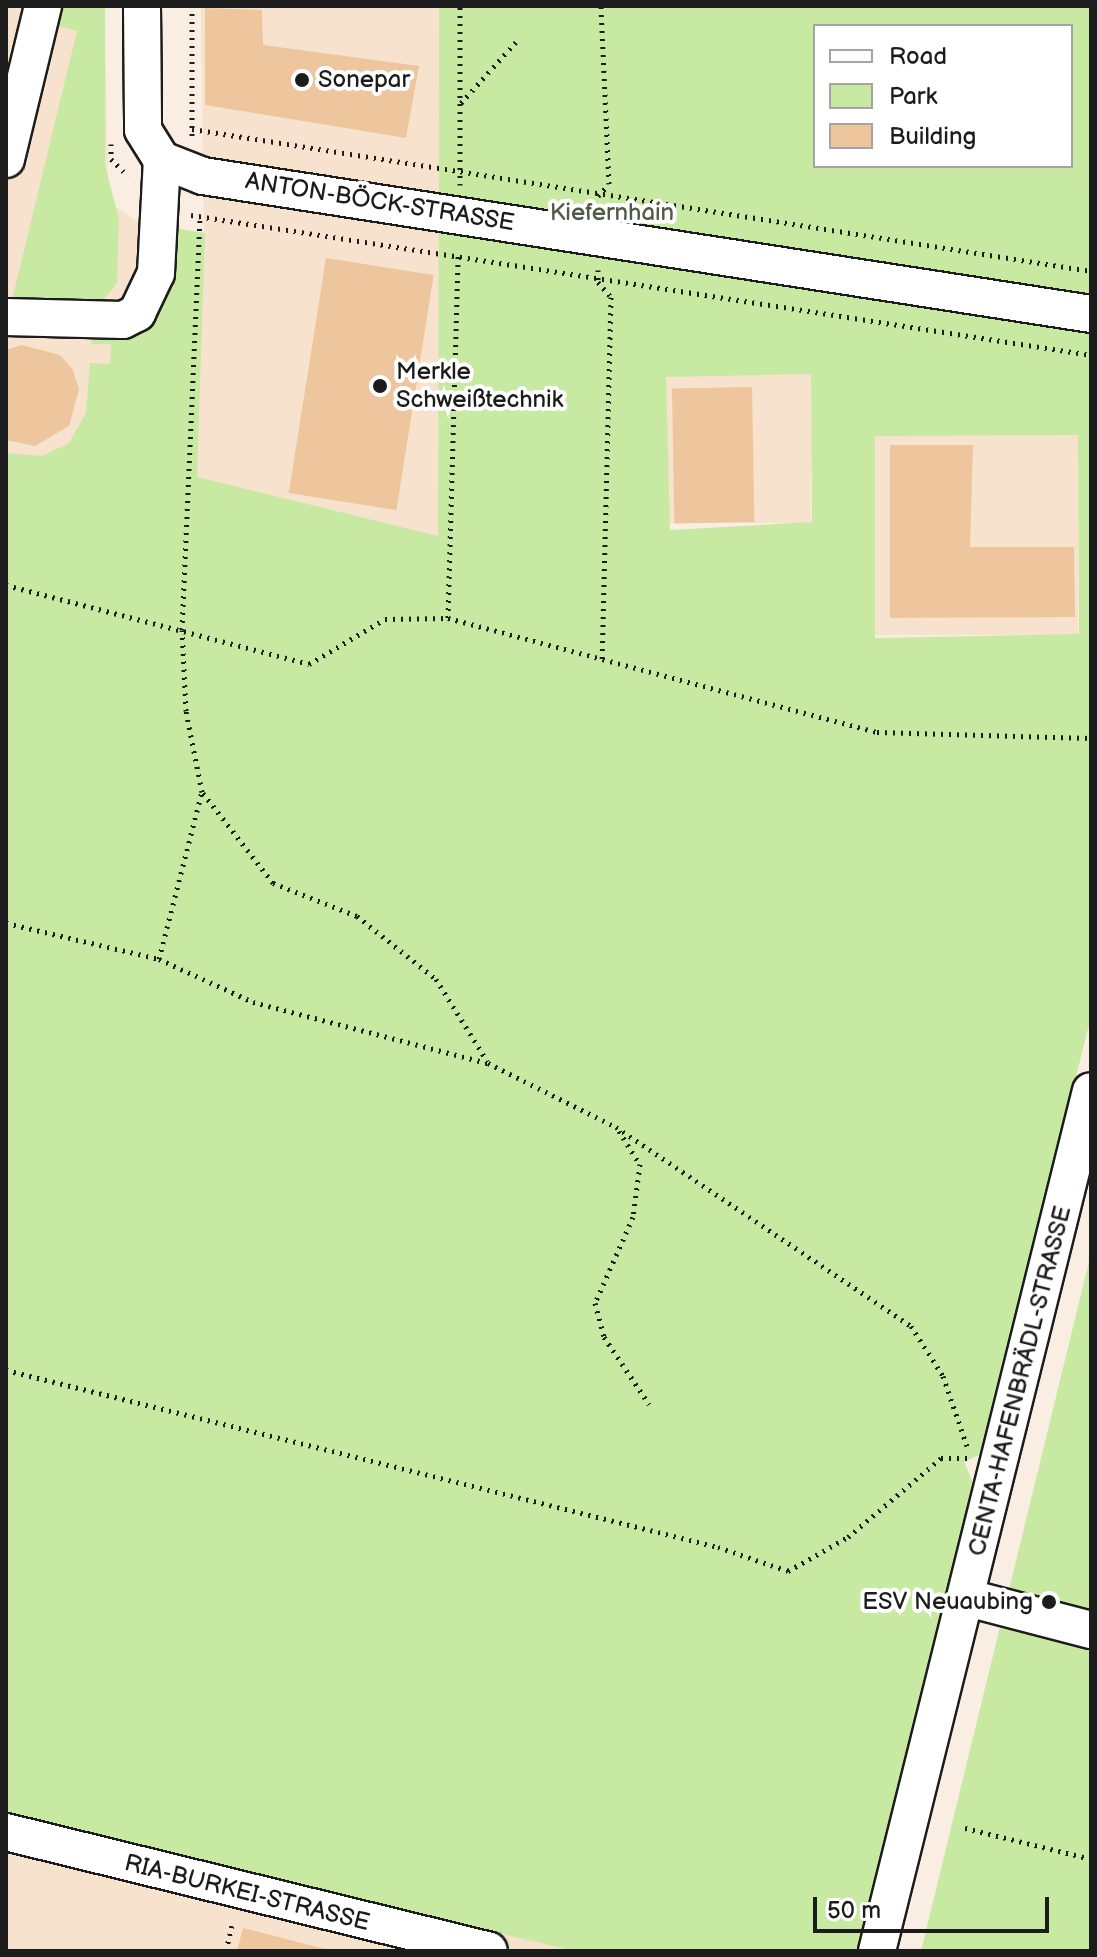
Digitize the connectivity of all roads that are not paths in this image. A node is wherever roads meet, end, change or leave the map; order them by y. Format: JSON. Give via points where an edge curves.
{"nodes":[{"id":1,"x":43,"y":6,"type":"edge"},
{"id":2,"x":142,"y":6,"type":"edge"},
{"id":3,"x":6,"y":159,"type":"edge"},
{"id":4,"x":162,"y":160,"type":"junction"},
{"id":5,"x":1091,"y":314,"type":"edge"},
{"id":6,"x":6,"y":317,"type":"edge"},
{"id":7,"x":1091,"y":1091,"type":"edge"},
{"id":8,"x":968,"y":1598,"type":"junction"},
{"id":9,"x":1091,"y":1630,"type":"edge"},
{"id":10,"x":6,"y":1832,"type":"edge"},
{"id":11,"x":489,"y":1951,"type":"edge"},
{"id":12,"x":877,"y":1951,"type":"edge"}],
"edges":[{"from":1,"to":3,"type":"street"},
{"from":2,"to":4,"type":"street","via":[[143,130]]},
{"from":4,"to":5,"type":"street","name":"ANTON-BÖCK-STRASSE","via":[[203,176]]},
{"from":4,"to":6,"type":"street","via":[[156,273],[137,313],[123,320]]},
{"from":7,"to":8,"type":"street","name":"CENTA-HAFENBRÄDL-STRASSE"},
{"from":8,"to":9,"type":"street"},
{"from":8,"to":12,"type":"street","name":"CENTA-HAFENBRÄDL-STRASSE"},
{"from":10,"to":11,"type":"street","name":"RIA-BURKEI-STRASSE"}]}
